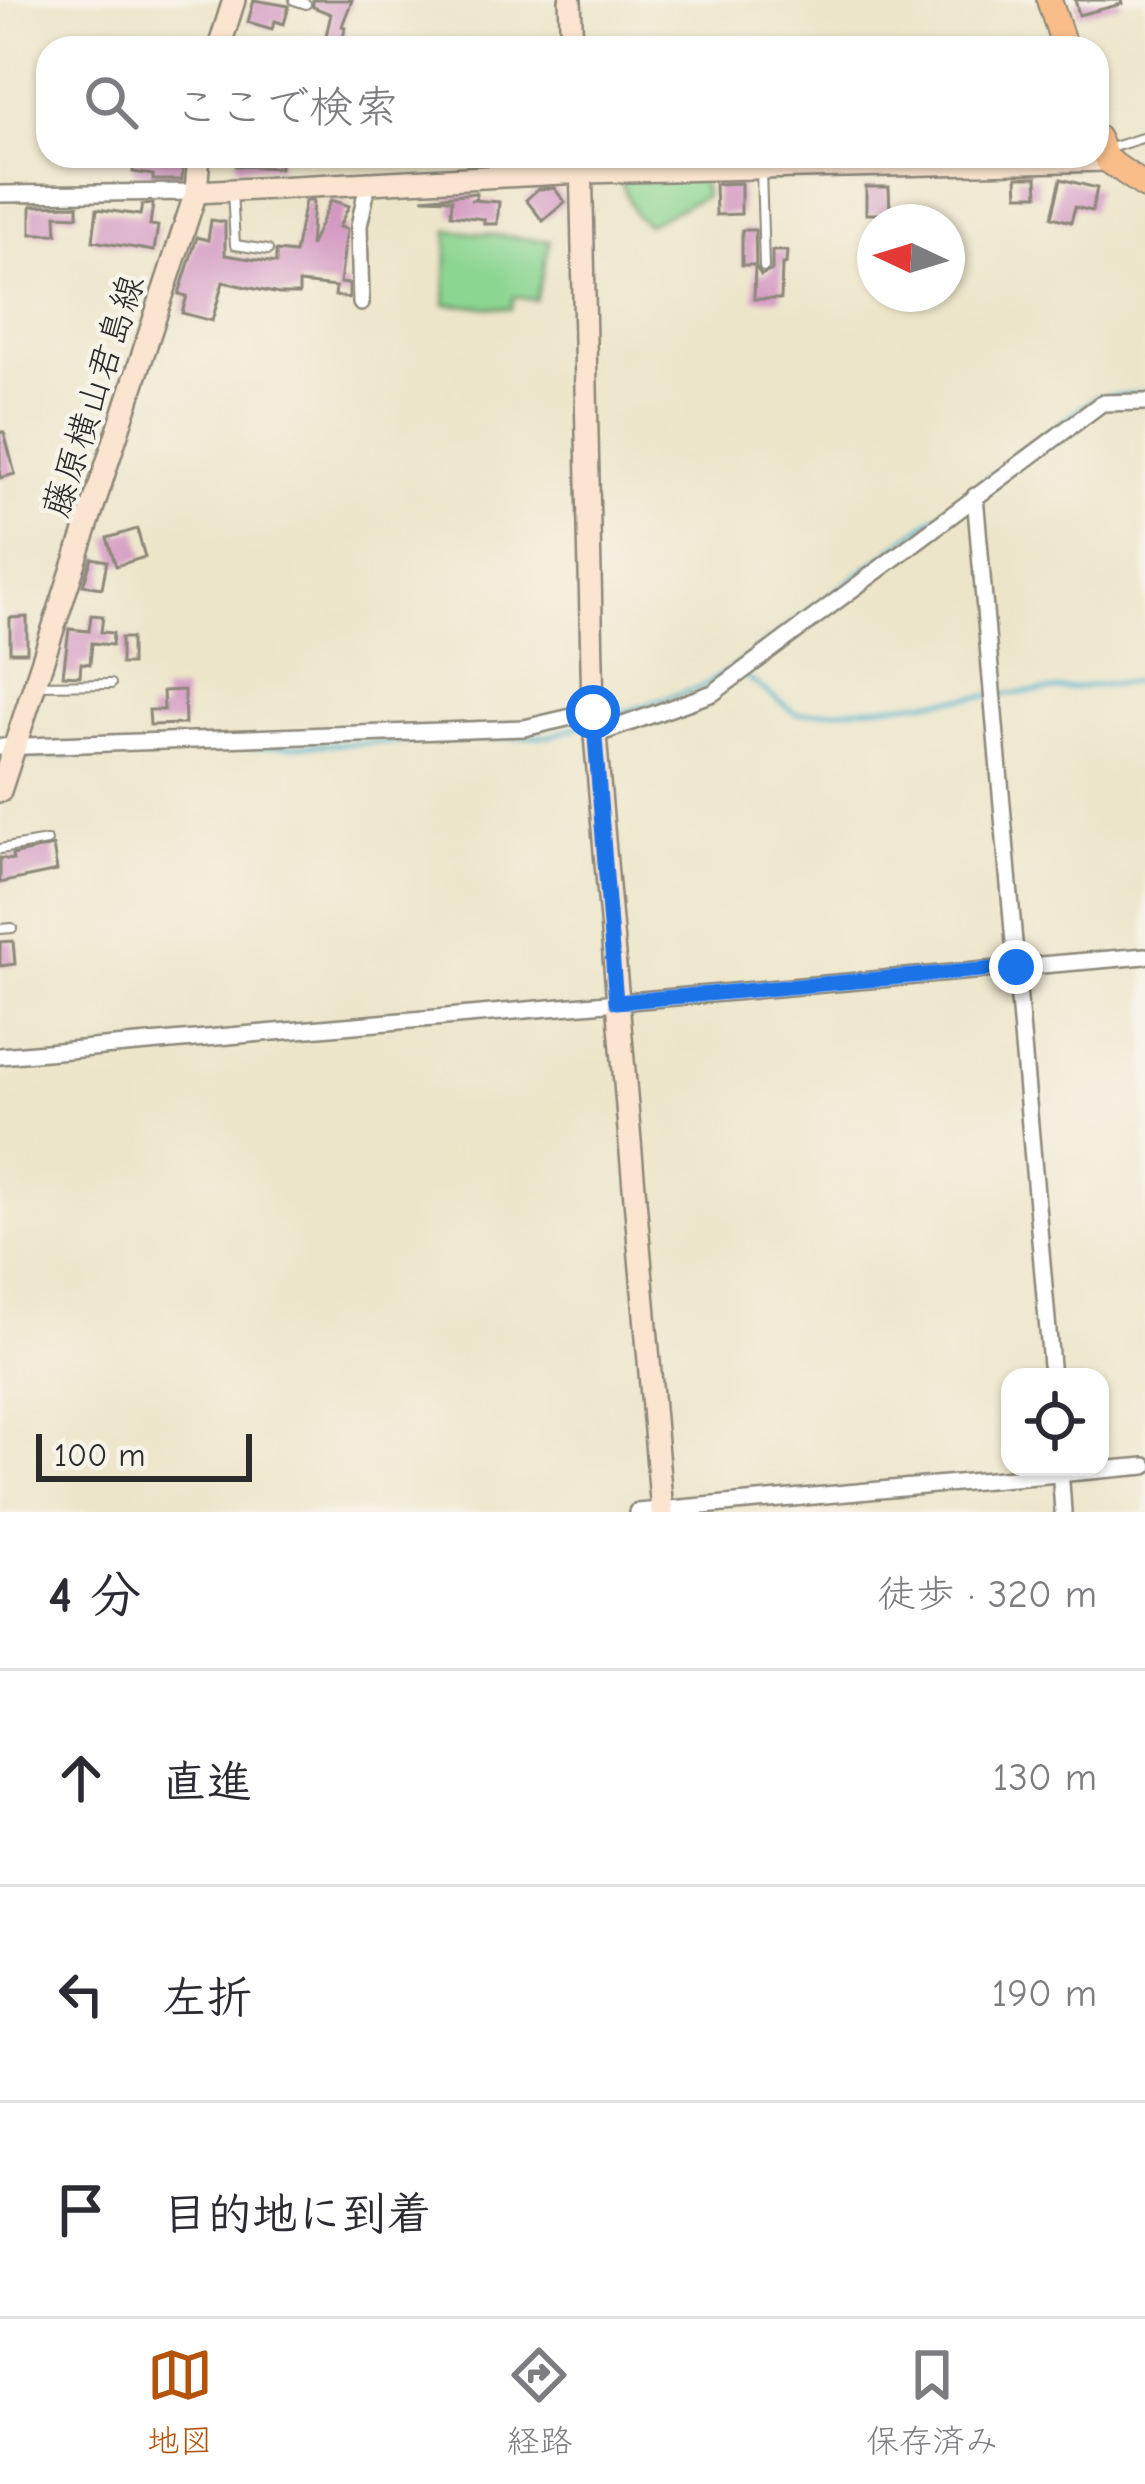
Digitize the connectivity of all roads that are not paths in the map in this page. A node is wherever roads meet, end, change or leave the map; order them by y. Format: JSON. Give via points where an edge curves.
{"nodes":[{"id":1,"x":234,"y":0,"type":"edge"},
{"id":2,"x":294,"y":0,"type":"edge"},
{"id":3,"x":570,"y":0,"type":"edge"},
{"id":4,"x":1048,"y":0,"type":"edge"},
{"id":5,"x":306,"y":4,"type":"dead end"},
{"id":6,"x":223,"y":36,"type":"edge"},
{"id":7,"x":572,"y":36,"type":"edge"},
{"id":8,"x":1061,"y":36,"type":"edge"},
{"id":9,"x":1145,"y":137,"type":"edge"},
{"id":10,"x":1109,"y":147,"type":"edge"},
{"id":11,"x":1109,"y":155,"type":"edge"},
{"id":12,"x":198,"y":168,"type":"edge"},
{"id":13,"x":537,"y":168,"type":"edge"},
{"id":14,"x":582,"y":168,"type":"edge"},
{"id":15,"x":761,"y":168,"type":"edge"},
{"id":16,"x":368,"y":183,"type":"junction"},
{"id":17,"x":1145,"y":186,"type":"edge"},
{"id":18,"x":232,"y":190,"type":"junction"},
{"id":19,"x":196,"y":192,"type":"junction"},
{"id":20,"x":0,"y":194,"type":"edge"},
{"id":21,"x":268,"y":250,"type":"dead end"},
{"id":22,"x":764,"y":267,"type":"dead end"},
{"id":23,"x":361,"y":303,"type":"dead end"},
{"id":24,"x":1145,"y":401,"type":"edge"},
{"id":25,"x":975,"y":496,"type":"junction"},
{"id":26,"x":111,"y":684,"type":"dead end"},
{"id":27,"x":34,"y":685,"type":"junction"},
{"id":28,"x":593,"y":712,"type":"junction"},
{"id":29,"x":595,"y":735,"type":"junction"},
{"id":30,"x":7,"y":747,"type":"edge"},
{"id":31,"x":0,"y":791,"type":"edge"},
{"id":32,"x":47,"y":841,"type":"dead end"},
{"id":33,"x":0,"y":849,"type":"edge"},
{"id":34,"x":12,"y":928,"type":"dead end"},
{"id":35,"x":0,"y":929,"type":"edge"},
{"id":36,"x":1145,"y":956,"type":"edge"},
{"id":37,"x":1016,"y":967,"type":"junction"},
{"id":38,"x":616,"y":1002,"type":"junction"},
{"id":39,"x":0,"y":1056,"type":"edge"},
{"id":40,"x":1051,"y":1368,"type":"edge"},
{"id":41,"x":1145,"y":1466,"type":"edge"},
{"id":42,"x":1109,"y":1468,"type":"edge"},
{"id":43,"x":1002,"y":1476,"type":"edge"},
{"id":44,"x":1061,"y":1476,"type":"edge"},
{"id":45,"x":662,"y":1511,"type":"edge"},
{"id":46,"x":637,"y":1512,"type":"edge"},
{"id":47,"x":1064,"y":1512,"type":"edge"}],
"edges":[{"from":1,"to":6,"type":"street"},
{"from":2,"to":5,"type":"lane"},
{"from":3,"to":7,"type":"street"},
{"from":4,"to":8,"type":"main road"},
{"from":9,"to":10,"type":"lane"},
{"from":11,"to":17,"type":"main road"},
{"from":12,"to":19,"type":"street","name":"藤原横山君島線"},
{"from":13,"to":16,"type":"street"},
{"from":14,"to":28,"type":"street"},
{"from":15,"to":22,"type":"lane"},
{"from":16,"to":18,"type":"street"},
{"from":16,"to":23,"type":"street","via":[[359,226]]},
{"from":18,"to":19,"type":"street"},
{"from":18,"to":21,"type":"lane","via":[[235,244]]},
{"from":19,"to":20,"type":"street"},
{"from":19,"to":27,"type":"street","name":"藤原横山君島線"},
{"from":24,"to":25,"type":"street","via":[[1102,403]]},
{"from":25,"to":29,"type":"street","via":[[713,693]]},
{"from":25,"to":37,"type":"street"},
{"from":26,"to":27,"type":"lane"},
{"from":27,"to":30,"type":"street","name":"藤原横山君島線"},
{"from":28,"to":29,"type":"street"},
{"from":28,"to":30,"type":"street","via":[[524,728]]},
{"from":29,"to":38,"type":"street"},
{"from":30,"to":31,"type":"street","name":"藤原横山君島線"},
{"from":32,"to":33,"type":"lane"},
{"from":34,"to":35,"type":"lane"},
{"from":36,"to":37,"type":"street"},
{"from":37,"to":38,"type":"street"},
{"from":37,"to":40,"type":"street"},
{"from":38,"to":39,"type":"street"},
{"from":38,"to":45,"type":"street"},
{"from":41,"to":42,"type":"street"},
{"from":43,"to":45,"type":"street"},
{"from":44,"to":47,"type":"street"},
{"from":45,"to":46,"type":"street"}]}
